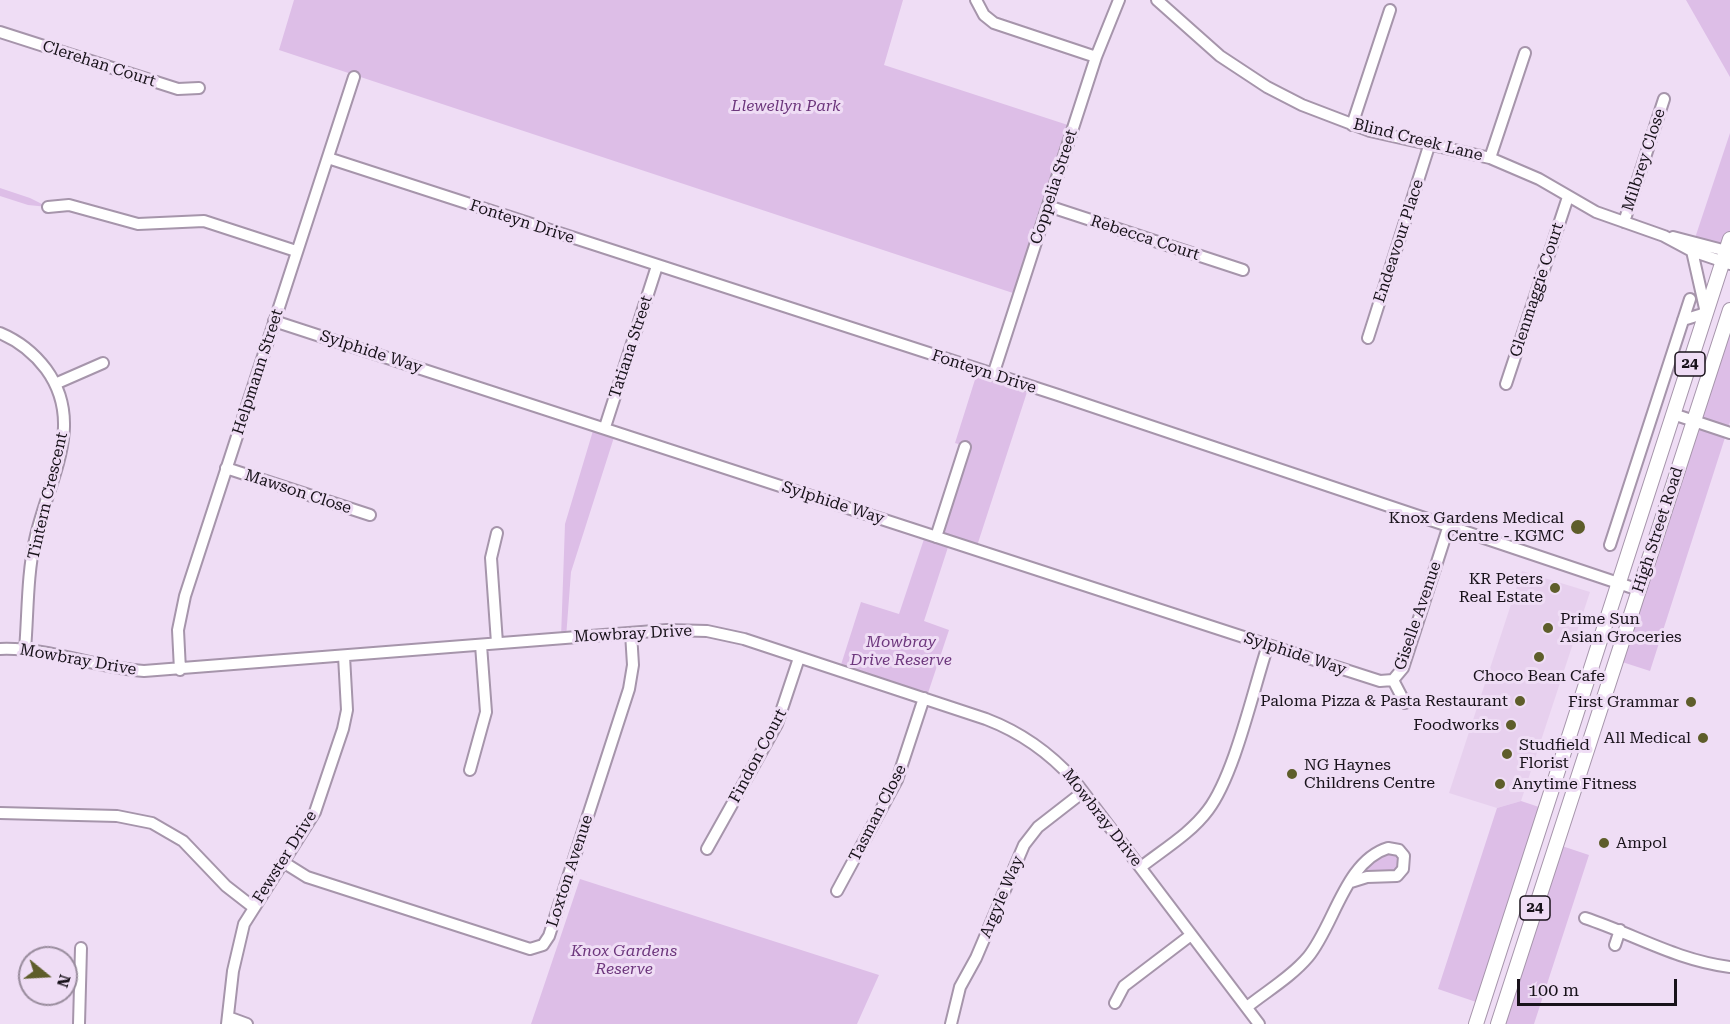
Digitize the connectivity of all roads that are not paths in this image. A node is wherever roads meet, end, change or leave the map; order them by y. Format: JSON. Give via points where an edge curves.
{"nodes":[{"id":1,"x":976,"y":0,"type":"edge"},
{"id":2,"x":1119,"y":0,"type":"edge"},
{"id":3,"x":1157,"y":0,"type":"edge"},
{"id":4,"x":1390,"y":10,"type":"dead end"},
{"id":5,"x":0,"y":32,"type":"edge"},
{"id":6,"x":1525,"y":53,"type":"dead end"},
{"id":7,"x":1096,"y":57,"type":"junction"},
{"id":8,"x":354,"y":76,"type":"dead end"},
{"id":9,"x":199,"y":88,"type":"dead end"},
{"id":10,"x":1664,"y":99,"type":"dead end"},
{"id":11,"x":1352,"y":125,"type":"junction"},
{"id":12,"x":1430,"y":143,"type":"junction"},
{"id":13,"x":328,"y":158,"type":"junction"},
{"id":14,"x":1490,"y":158,"type":"junction"},
{"id":15,"x":1568,"y":197,"type":"junction"},
{"id":16,"x":1048,"y":206,"type":"junction"},
{"id":17,"x":48,"y":207,"type":"dead end"},
{"id":18,"x":1624,"y":222,"type":"junction"},
{"id":19,"x":1664,"y":236,"type":"junction"},
{"id":20,"x":296,"y":251,"type":"junction"},
{"id":21,"x":1692,"y":251,"type":"junction"},
{"id":22,"x":1728,"y":253,"type":"edge"},
{"id":23,"x":657,"y":266,"type":"junction"},
{"id":24,"x":1243,"y":270,"type":"dead end"},
{"id":25,"x":1690,"y":299,"type":"dead end"},
{"id":26,"x":1730,"y":310,"type":"edge"},
{"id":27,"x":1706,"y":313,"type":"junction"},
{"id":28,"x":1683,"y":320,"type":"junction"},
{"id":29,"x":274,"y":321,"type":"junction"},
{"id":30,"x":0,"y":333,"type":"edge"},
{"id":31,"x":1368,"y":338,"type":"dead end"},
{"id":32,"x":103,"y":363,"type":"dead end"},
{"id":33,"x":993,"y":375,"type":"junction"},
{"id":34,"x":56,"y":384,"type":"junction"},
{"id":35,"x":1506,"y":384,"type":"dead end"},
{"id":36,"x":1673,"y":414,"type":"junction"},
{"id":37,"x":1694,"y":421,"type":"junction"},
{"id":38,"x":604,"y":428,"type":"junction"},
{"id":39,"x":1730,"y":433,"type":"edge"},
{"id":40,"x":965,"y":447,"type":"dead end"},
{"id":41,"x":226,"y":468,"type":"junction"},
{"id":42,"x":1620,"y":514,"type":"junction"},
{"id":43,"x":370,"y":515,"type":"dead end"},
{"id":44,"x":1449,"y":525,"type":"junction"},
{"id":45,"x":497,"y":533,"type":"dead end"},
{"id":46,"x":936,"y":537,"type":"junction"},
{"id":47,"x":1633,"y":537,"type":"junction"},
{"id":48,"x":1610,"y":545,"type":"dead end"},
{"id":49,"x":1618,"y":583,"type":"junction"},
{"id":50,"x":1639,"y":590,"type":"junction"},
{"id":51,"x":631,"y":633,"type":"junction"},
{"id":52,"x":497,"y":643,"type":"junction"},
{"id":53,"x":481,"y":645,"type":"junction"},
{"id":54,"x":1268,"y":645,"type":"junction"},
{"id":55,"x":0,"y":650,"type":"edge"},
{"id":56,"x":25,"y":650,"type":"junction"},
{"id":57,"x":344,"y":656,"type":"junction"},
{"id":58,"x":799,"y":658,"type":"junction"},
{"id":59,"x":180,"y":670,"type":"junction"},
{"id":60,"x":1393,"y":680,"type":"junction"},
{"id":61,"x":924,"y":698,"type":"junction"},
{"id":62,"x":1405,"y":703,"type":"dead end"},
{"id":63,"x":470,"y":770,"type":"dead end"},
{"id":64,"x":1083,"y":792,"type":"junction"},
{"id":65,"x":1573,"y":792,"type":"junction"},
{"id":66,"x":0,"y":813,"type":"edge"},
{"id":67,"x":1542,"y":817,"type":"junction"},
{"id":68,"x":707,"y":849,"type":"dead end"},
{"id":69,"x":283,"y":862,"type":"junction"},
{"id":70,"x":1142,"y":867,"type":"junction"},
{"id":71,"x":1351,"y":882,"type":"junction"},
{"id":72,"x":837,"y":891,"type":"dead end"},
{"id":73,"x":253,"y":907,"type":"junction"},
{"id":74,"x":1585,"y":918,"type":"dead end"},
{"id":75,"x":1620,"y":930,"type":"junction"},
{"id":76,"x":1191,"y":935,"type":"junction"},
{"id":77,"x":1615,"y":945,"type":"dead end"},
{"id":78,"x":81,"y":948,"type":"dead end"},
{"id":79,"x":1730,"y":967,"type":"edge"},
{"id":80,"x":1115,"y":1003,"type":"dead end"},
{"id":81,"x":1247,"y":1007,"type":"junction"},
{"id":82,"x":227,"y":1021,"type":"edge"},
{"id":83,"x":79,"y":1024,"type":"edge"},
{"id":84,"x":247,"y":1024,"type":"edge"},
{"id":85,"x":951,"y":1024,"type":"edge"},
{"id":86,"x":1259,"y":1024,"type":"edge"},
{"id":87,"x":1476,"y":1024,"type":"edge"},
{"id":88,"x":1498,"y":1024,"type":"edge"}],
"edges":[{"from":1,"to":7,"type":"street","via":[[994,23]]},
{"from":2,"to":7,"type":"street","name":"Coppelia Street"},
{"from":3,"to":11,"type":"street","name":"Blind Creek Lane","via":[[1243,72],[1302,105]]},
{"from":4,"to":11,"type":"street"},
{"from":5,"to":9,"type":"street","name":"Clerehan Court","via":[[177,89]]},
{"from":6,"to":14,"type":"street"},
{"from":7,"to":16,"type":"street","name":"Coppelia Street"},
{"from":8,"to":13,"type":"street","name":"Helpmann Street"},
{"from":10,"to":18,"type":"street","name":"Milbrey Close"},
{"from":11,"to":12,"type":"street","name":"Blind Creek Lane"},
{"from":12,"to":14,"type":"street","name":"Blind Creek Lane"},
{"from":12,"to":31,"type":"street","name":"Endeavour Place"},
{"from":13,"to":20,"type":"street","name":"Helpmann Street"},
{"from":13,"to":23,"type":"street","name":"Fonteyn Drive"},
{"from":14,"to":15,"type":"street","name":"Blind Creek Lane","via":[[1517,168]]},
{"from":15,"to":18,"type":"street","name":"Blind Creek Lane"},
{"from":15,"to":35,"type":"street","name":"Glenmaggie Court"},
{"from":16,"to":24,"type":"street","name":"Rebecca Court"},
{"from":16,"to":33,"type":"street","name":"Coppelia Street"},
{"from":17,"to":20,"type":"street","via":[[69,205],[128,223],[204,221]]},
{"from":18,"to":19,"type":"street","name":"Blind Creek Lane"},
{"from":19,"to":21,"type":"street","name":"Blind Creek Lane"},
{"from":19,"to":22,"type":"street","name":"Blind Creek Lane","via":[[1694,240]]},
{"from":20,"to":29,"type":"street","name":"Helpmann Street"},
{"from":21,"to":22,"type":"street","name":"Blind Creek Lane"},
{"from":21,"to":27,"type":"street"},
{"from":22,"to":27,"type":"main road","name":"High Street Road","number":"24"},
{"from":23,"to":33,"type":"street","name":"Fonteyn Drive"},
{"from":23,"to":38,"type":"street","name":"Tatiana Street"},
{"from":25,"to":28,"type":"street"},
{"from":26,"to":37,"type":"main road","name":"High Street Road","number":"24"},
{"from":27,"to":28,"type":"street"},
{"from":27,"to":36,"type":"main road","name":"High Street Road","number":"24"},
{"from":28,"to":42,"type":"street"},
{"from":29,"to":38,"type":"street","name":"Sylphide Way"},
{"from":29,"to":41,"type":"street","name":"Helpmann Street"},
{"from":30,"to":34,"type":"street","name":"Tintern Crescent","via":[[30,351]]},
{"from":32,"to":34,"type":"street"},
{"from":33,"to":44,"type":"street","name":"Fonteyn Drive"},
{"from":34,"to":56,"type":"street","name":"Tintern Crescent","via":[[65,436],[33,549]]},
{"from":36,"to":37,"type":"street"},
{"from":36,"to":47,"type":"main road","name":"High Street Road","number":"24"},
{"from":37,"to":39,"type":"street"},
{"from":37,"to":50,"type":"main road","name":"High Street Road","number":"24"},
{"from":38,"to":46,"type":"street","name":"Sylphide Way"},
{"from":40,"to":46,"type":"street"},
{"from":41,"to":43,"type":"street","name":"Mawson Close"},
{"from":41,"to":59,"type":"street","name":"Helpmann Street","via":[[181,609]]},
{"from":42,"to":47,"type":"street","name":"High Street Road"},
{"from":42,"to":48,"type":"street"},
{"from":44,"to":49,"type":"street","name":"Fonteyn Drive"},
{"from":44,"to":60,"type":"street","name":"Giselle Avenue","via":[[1403,668]]},
{"from":45,"to":52,"type":"street","via":[[490,558]]},
{"from":46,"to":54,"type":"street","name":"Sylphide Way"},
{"from":47,"to":49,"type":"main road","name":"High Street Road","number":"24"},
{"from":49,"to":50,"type":"street","name":"Fonteyn Drive"},
{"from":49,"to":67,"type":"main road","name":"High Street Road","number":"24"},
{"from":50,"to":65,"type":"main road","name":"High Street Road","number":"24"},
{"from":51,"to":52,"type":"street","name":"Mowbray Drive"},
{"from":51,"to":58,"type":"street","name":"Mowbray Drive","via":[[716,633]]},
{"from":51,"to":69,"type":"street","name":"Loxton Avenue","via":[[633,665],[629,689],[543,945],[535,950],[519,945],[307,877]]},
{"from":52,"to":53,"type":"street","name":"Mowbray Drive"},
{"from":53,"to":57,"type":"street","name":"Mowbray Drive"},
{"from":53,"to":63,"type":"street","via":[[486,712]]},
{"from":54,"to":60,"type":"street","name":"Sylphide Way","via":[[1380,681]]},
{"from":54,"to":70,"type":"street","via":[[1225,779],[1214,801],[1190,829]]},
{"from":55,"to":56,"type":"street","name":"Mowbray Drive"},
{"from":56,"to":59,"type":"street","name":"Mowbray Drive","via":[[51,652],[121,669]]},
{"from":57,"to":59,"type":"street","name":"Mowbray Drive"},
{"from":57,"to":69,"type":"street","name":"Fewster Drive","via":[[347,710],[343,729],[315,812]]},
{"from":58,"to":61,"type":"street","name":"Mowbray Drive"},
{"from":58,"to":68,"type":"street","name":"Findon Court","via":[[777,724]]},
{"from":60,"to":62,"type":"street","name":"Giselle Avenue"},
{"from":61,"to":64,"type":"street","name":"Mowbray Drive","via":[[1013,730],[1057,762]]},
{"from":61,"to":72,"type":"street","name":"Tasman Close","via":[[897,780]]},
{"from":64,"to":70,"type":"street","name":"Mowbray Drive"},
{"from":64,"to":85,"type":"street","name":"Argyle Way","via":[[1038,826],[1024,845],[960,987]]},
{"from":65,"to":67,"type":"main road"},
{"from":65,"to":88,"type":"main road","name":"High Street Road","number":"24"},
{"from":66,"to":73,"type":"street","via":[[117,816],[152,823],[183,840],[226,886]]},
{"from":67,"to":87,"type":"main road","name":"High Street Road","number":"24"},
{"from":69,"to":73,"type":"street","name":"Fewster Drive"},
{"from":70,"to":76,"type":"street","name":"Mowbray Drive"},
{"from":71,"to":71,"type":"street","via":[[1362,864],[1382,850],[1396,849],[1404,856],[1403,869],[1397,876]]},
{"from":71,"to":81,"type":"street","via":[[1307,958]]},
{"from":73,"to":82,"type":"street","name":"Fewster Drive","via":[[236,954]]},
{"from":74,"to":75,"type":"street"},
{"from":75,"to":77,"type":"street"},
{"from":75,"to":79,"type":"street","via":[[1679,957]]},
{"from":76,"to":80,"type":"street","via":[[1124,986]]},
{"from":76,"to":81,"type":"street","name":"Mowbray Drive"},
{"from":78,"to":83,"type":"street"},
{"from":81,"to":86,"type":"street","name":"Mowbray Drive"},
{"from":82,"to":84,"type":"street"}]}
